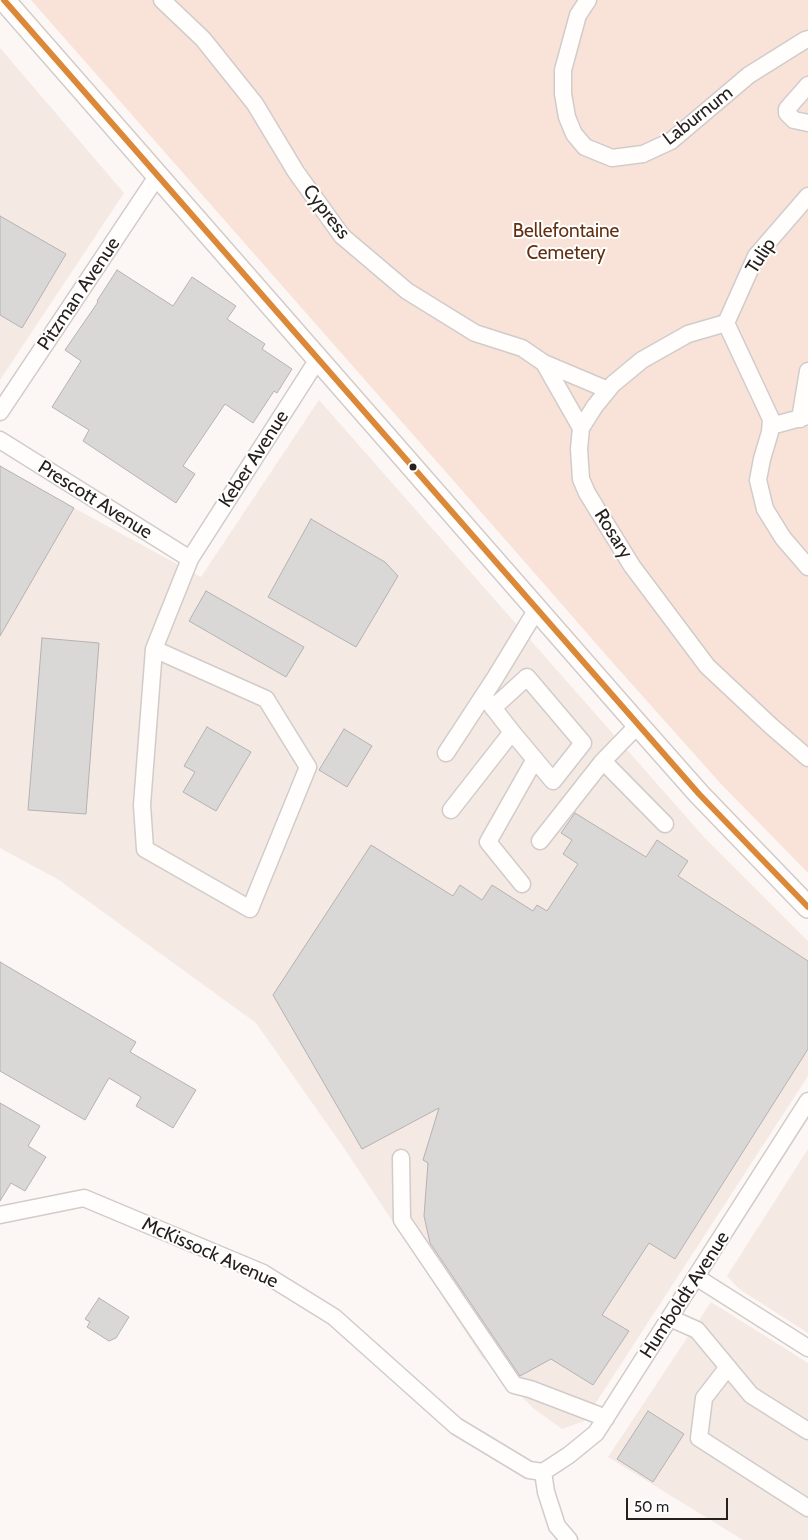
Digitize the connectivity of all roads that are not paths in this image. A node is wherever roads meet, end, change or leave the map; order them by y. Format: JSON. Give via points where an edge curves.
{"nodes":[{"id":1,"x":4,"y":0,"type":"edge"},
{"id":2,"x":162,"y":0,"type":"edge"},
{"id":3,"x":588,"y":0,"type":"edge"},
{"id":4,"x":808,"y":39,"type":"edge"},
{"id":5,"x":808,"y":85,"type":"edge"},
{"id":6,"x":808,"y":123,"type":"edge"},
{"id":7,"x":158,"y":175,"type":"junction"},
{"id":8,"x":808,"y":196,"type":"edge"},
{"id":9,"x":726,"y":323,"type":"junction"},
{"id":10,"x":318,"y":359,"type":"junction"},
{"id":11,"x":544,"y":363,"type":"junction"},
{"id":12,"x":808,"y":371,"type":"edge"},
{"id":13,"x":608,"y":390,"type":"junction"},
{"id":14,"x":0,"y":412,"type":"edge"},
{"id":15,"x":804,"y":417,"type":"edge"},
{"id":16,"x":771,"y":426,"type":"junction"},
{"id":17,"x":581,"y":428,"type":"junction"},
{"id":18,"x":0,"y":440,"type":"edge"},
{"id":19,"x":190,"y":559,"type":"junction"},
{"id":20,"x":808,"y":567,"type":"edge"},
{"id":21,"x":537,"y":609,"type":"junction"},
{"id":22,"x":154,"y":649,"type":"junction"},
{"id":23,"x":488,"y":702,"type":"junction"},
{"id":24,"x":638,"y":725,"type":"junction"},
{"id":25,"x":512,"y":732,"type":"junction"},
{"id":26,"x":446,"y":753,"type":"dead end"},
{"id":27,"x":808,"y":758,"type":"edge"},
{"id":28,"x":535,"y":759,"type":"junction"},
{"id":29,"x":603,"y":761,"type":"junction"},
{"id":30,"x":451,"y":810,"type":"dead end"},
{"id":31,"x":665,"y":824,"type":"dead end"},
{"id":32,"x":540,"y":841,"type":"dead end"},
{"id":33,"x":522,"y":884,"type":"dead end"},
{"id":34,"x":808,"y":907,"type":"edge"},
{"id":35,"x":808,"y":1101,"type":"edge"},
{"id":36,"x":401,"y":1158,"type":"dead end"},
{"id":37,"x":0,"y":1215,"type":"edge"},
{"id":38,"x":696,"y":1277,"type":"junction"},
{"id":39,"x":670,"y":1318,"type":"junction"},
{"id":40,"x":808,"y":1348,"type":"edge"},
{"id":41,"x":728,"y":1367,"type":"junction"},
{"id":42,"x":606,"y":1418,"type":"junction"},
{"id":43,"x":808,"y":1431,"type":"edge"},
{"id":44,"x":544,"y":1472,"type":"junction"},
{"id":45,"x":808,"y":1508,"type":"edge"},
{"id":46,"x":569,"y":1540,"type":"edge"}],
"edges":[{"from":1,"to":7,"type":"main road"},
{"from":2,"to":11,"type":"street","name":"Cypress","via":[[203,39],[255,104],[296,172],[342,236],[407,292],[475,333],[522,348]]},
{"from":3,"to":4,"type":"street","name":"Laburnum","via":[[578,15],[563,70],[563,94],[574,134],[585,147],[612,158],[643,154],[671,141],[749,75]]},
{"from":5,"to":6,"type":"street","via":[[787,109],[794,120]]},
{"from":7,"to":10,"type":"main road"},
{"from":7,"to":14,"type":"street","name":"Pitzman Avenue"},
{"from":8,"to":9,"type":"street","name":"Tulip","via":[[756,256]]},
{"from":9,"to":13,"type":"street","name":"Rosary","via":[[688,334],[642,360]]},
{"from":9,"to":16,"type":"street","via":[[771,419]]},
{"from":10,"to":19,"type":"street","name":"Keber Avenue"},
{"from":10,"to":21,"type":"main road"},
{"from":11,"to":13,"type":"street","name":"Cypress"},
{"from":11,"to":17,"type":"street","name":"Cypress"},
{"from":12,"to":15,"type":"street"},
{"from":13,"to":17,"type":"street","name":"Rosary"},
{"from":15,"to":16,"type":"street"},
{"from":16,"to":20,"type":"street","via":[[758,480],[764,509]]},
{"from":17,"to":27,"type":"street","name":"Rosary","via":[[581,479],[632,566],[707,666]]},
{"from":18,"to":19,"type":"street","name":"Prescott Avenue"},
{"from":19,"to":22,"type":"street","name":"Keber Avenue"},
{"from":21,"to":23,"type":"street"},
{"from":21,"to":24,"type":"main road"},
{"from":22,"to":22,"type":"street","name":"Keber Avenue","via":[[142,805],[145,849],[250,909],[308,767],[266,699]]},
{"from":23,"to":25,"type":"street"},
{"from":23,"to":26,"type":"street"},
{"from":23,"to":28,"type":"street","via":[[527,677],[583,743],[553,781]]},
{"from":24,"to":29,"type":"street"},
{"from":24,"to":34,"type":"main road","via":[[699,794]]},
{"from":25,"to":28,"type":"street"},
{"from":25,"to":30,"type":"street"},
{"from":28,"to":33,"type":"street","via":[[488,842]]},
{"from":29,"to":31,"type":"street"},
{"from":29,"to":32,"type":"street"},
{"from":35,"to":38,"type":"street","name":"Humboldt Avenue"},
{"from":36,"to":42,"type":"street","via":[[402,1220],[514,1385]]},
{"from":37,"to":44,"type":"street","name":"McKissock Avenue","via":[[84,1198],[263,1273],[334,1317],[456,1426],[529,1470]]},
{"from":38,"to":39,"type":"street","name":"Humboldt Avenue"},
{"from":38,"to":40,"type":"street"},
{"from":39,"to":41,"type":"street","via":[[697,1330]]},
{"from":39,"to":42,"type":"street","name":"Humboldt Avenue"},
{"from":41,"to":43,"type":"street","via":[[751,1395]]},
{"from":41,"to":45,"type":"street","via":[[704,1398],[699,1438]]},
{"from":42,"to":44,"type":"street","name":"Humboldt Avenue","via":[[596,1434]]},
{"from":44,"to":46,"type":"street","via":[[546,1492],[557,1526]]}]}
